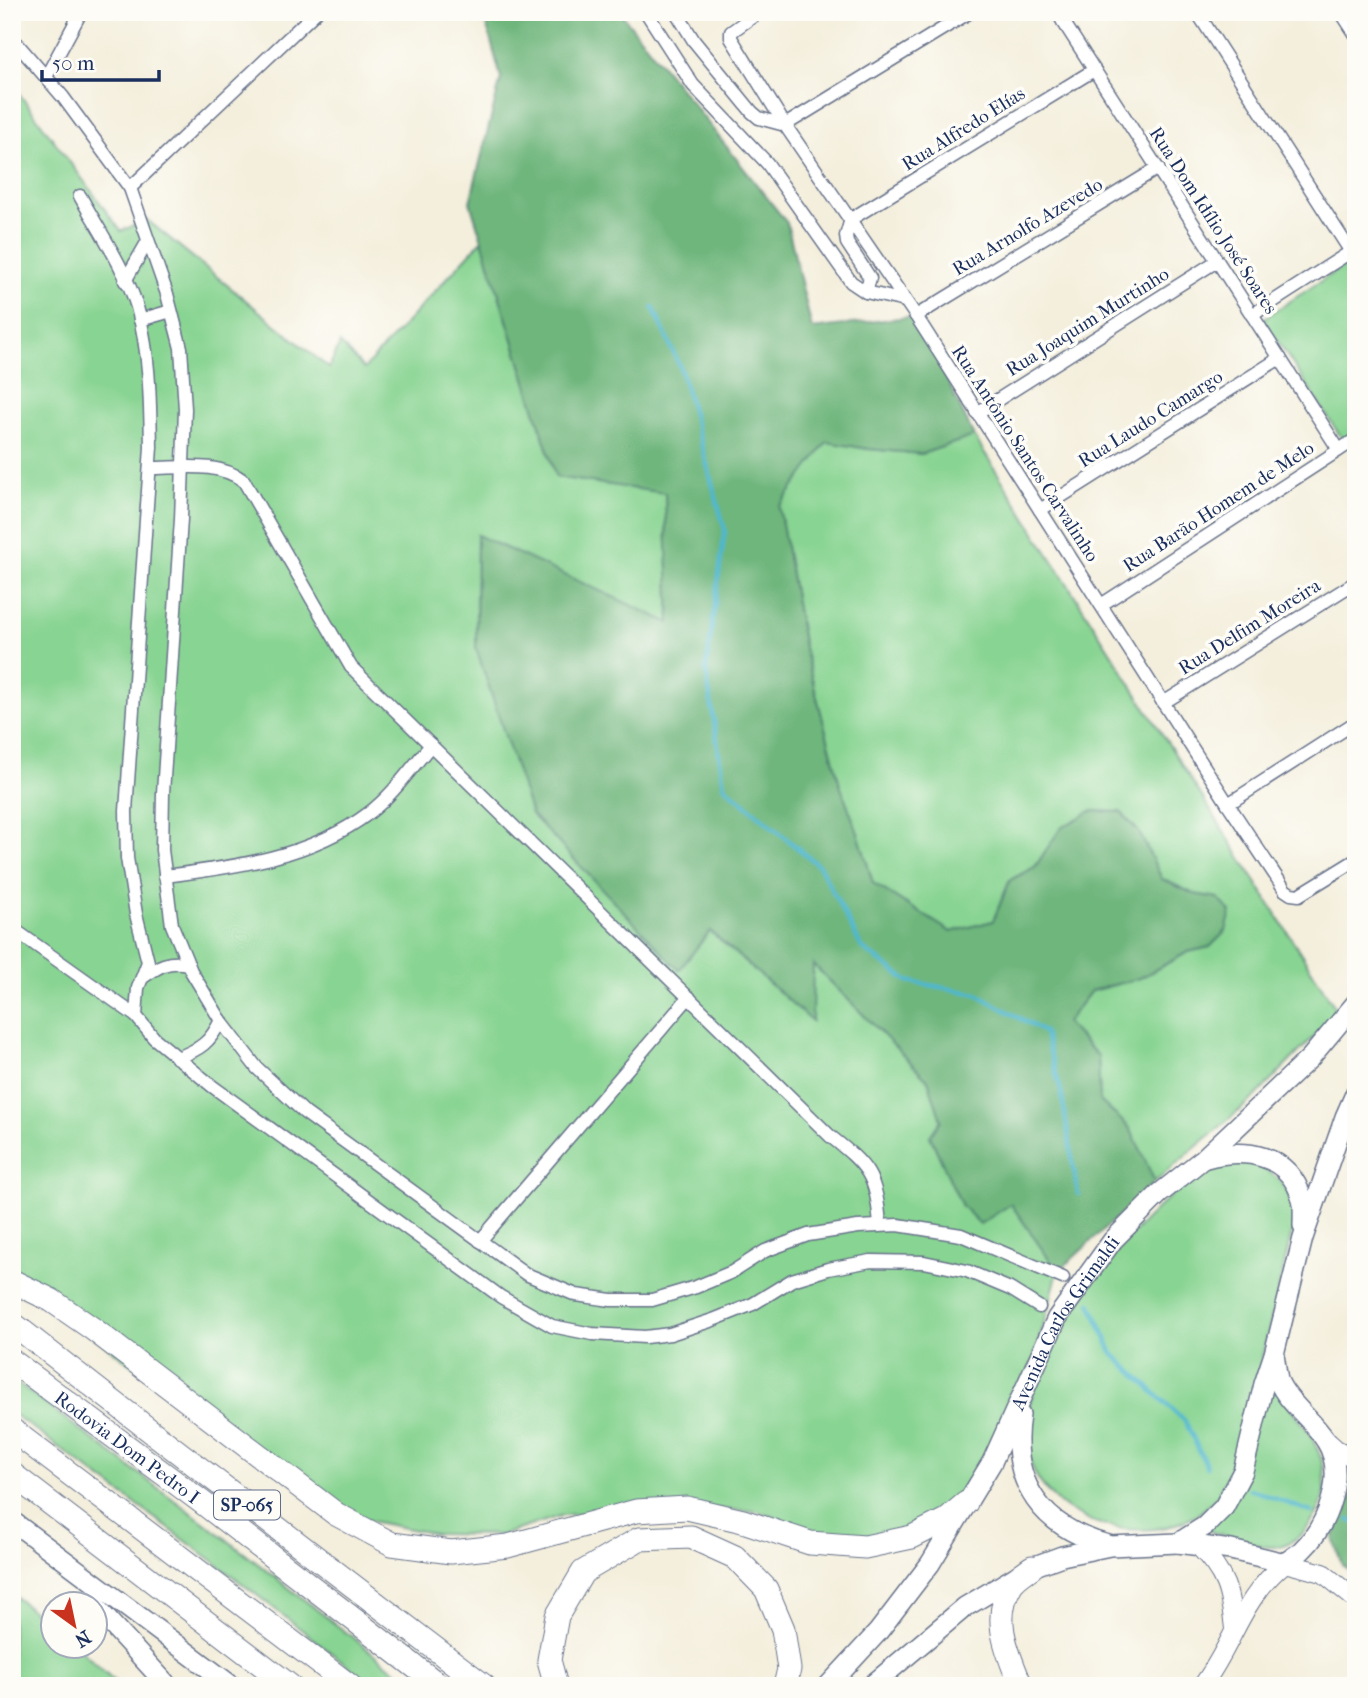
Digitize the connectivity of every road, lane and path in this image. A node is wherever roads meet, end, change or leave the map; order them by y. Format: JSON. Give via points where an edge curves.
{"nodes":[{"id":1,"x":81,"y":12,"type":"edge"},
{"id":2,"x":316,"y":12,"type":"edge"},
{"id":3,"x":646,"y":12,"type":"edge"},
{"id":4,"x":676,"y":12,"type":"edge"},
{"id":5,"x":759,"y":12,"type":"edge"},
{"id":6,"x":970,"y":12,"type":"edge"},
{"id":7,"x":1077,"y":12,"type":"edge"},
{"id":8,"x":1197,"y":12,"type":"edge"},
{"id":9,"x":1341,"y":12,"type":"edge"},
{"id":10,"x":1060,"y":17,"type":"edge"},
{"id":11,"x":1355,"y":34,"type":"edge"},
{"id":12,"x":12,"y":38,"type":"edge"},
{"id":13,"x":1094,"y":70,"type":"junction"},
{"id":14,"x":46,"y":77,"type":"junction"},
{"id":15,"x":785,"y":125,"type":"junction"},
{"id":16,"x":1158,"y":169,"type":"junction"},
{"id":17,"x":130,"y":188,"type":"junction"},
{"id":18,"x":80,"y":196,"type":"dead end"},
{"id":19,"x":851,"y":219,"type":"junction"},
{"id":20,"x":148,"y":242,"type":"junction"},
{"id":21,"x":1353,"y":251,"type":"edge"},
{"id":22,"x":1217,"y":261,"type":"junction"},
{"id":23,"x":125,"y":281,"type":"junction"},
{"id":24,"x":866,"y":292,"type":"junction"},
{"id":25,"x":905,"y":302,"type":"junction"},
{"id":26,"x":171,"y":311,"type":"junction"},
{"id":27,"x":1252,"y":315,"type":"junction"},
{"id":28,"x":916,"y":316,"type":"junction"},
{"id":29,"x":140,"y":320,"type":"junction"},
{"id":30,"x":1280,"y":358,"type":"junction"},
{"id":31,"x":977,"y":413,"type":"junction"},
{"id":32,"x":1356,"y":439,"type":"edge"},
{"id":33,"x":1339,"y":450,"type":"junction"},
{"id":34,"x":150,"y":468,"type":"junction"},
{"id":35,"x":183,"y":468,"type":"junction"},
{"id":36,"x":1040,"y":510,"type":"junction"},
{"id":37,"x":1356,"y":582,"type":"edge"},
{"id":38,"x":1101,"y":605,"type":"junction"},
{"id":39,"x":1163,"y":703,"type":"junction"},
{"id":40,"x":1356,"y":722,"type":"edge"},
{"id":41,"x":431,"y":745,"type":"junction"},
{"id":42,"x":1228,"y":804,"type":"junction"},
{"id":43,"x":1356,"y":860,"type":"edge"},
{"id":44,"x":166,"y":876,"type":"junction"},
{"id":45,"x":12,"y":928,"type":"edge"},
{"id":46,"x":188,"y":964,"type":"junction"},
{"id":47,"x":142,"y":978,"type":"junction"},
{"id":48,"x":689,"y":997,"type":"junction"},
{"id":49,"x":1356,"y":1003,"type":"edge"},
{"id":50,"x":136,"y":1016,"type":"junction"},
{"id":51,"x":221,"y":1020,"type":"junction"},
{"id":52,"x":177,"y":1058,"type":"junction"},
{"id":53,"x":1356,"y":1092,"type":"edge"},
{"id":54,"x":1204,"y":1158,"type":"junction"},
{"id":55,"x":880,"y":1226,"type":"junction"},
{"id":56,"x":1303,"y":1238,"type":"junction"},
{"id":57,"x":480,"y":1241,"type":"junction"},
{"id":58,"x":1063,"y":1278,"type":"dead end"},
{"id":59,"x":12,"y":1282,"type":"edge"},
{"id":60,"x":1039,"y":1307,"type":"dead end"},
{"id":61,"x":12,"y":1323,"type":"edge"},
{"id":62,"x":1274,"y":1354,"type":"junction"},
{"id":63,"x":12,"y":1361,"type":"edge"},
{"id":64,"x":1026,"y":1387,"type":"junction"},
{"id":65,"x":12,"y":1430,"type":"edge"},
{"id":66,"x":1326,"y":1440,"type":"junction"},
{"id":67,"x":1356,"y":1459,"type":"edge"},
{"id":68,"x":12,"y":1475,"type":"edge"},
{"id":69,"x":966,"y":1503,"type":"junction"},
{"id":70,"x":20,"y":1527,"type":"edge"},
{"id":71,"x":1178,"y":1543,"type":"junction"},
{"id":72,"x":1110,"y":1546,"type":"junction"},
{"id":73,"x":1198,"y":1546,"type":"junction"},
{"id":74,"x":1285,"y":1563,"type":"junction"},
{"id":75,"x":1032,"y":1567,"type":"junction"},
{"id":76,"x":81,"y":1590,"type":"edge"},
{"id":77,"x":1356,"y":1600,"type":"edge"},
{"id":78,"x":108,"y":1620,"type":"edge"},
{"id":79,"x":1234,"y":1629,"type":"junction"},
{"id":80,"x":168,"y":1686,"type":"edge"},
{"id":81,"x":232,"y":1686,"type":"edge"},
{"id":82,"x":290,"y":1686,"type":"edge"},
{"id":83,"x":350,"y":1686,"type":"edge"},
{"id":84,"x":440,"y":1686,"type":"edge"},
{"id":85,"x":484,"y":1686,"type":"edge"},
{"id":86,"x":556,"y":1686,"type":"edge"},
{"id":87,"x":785,"y":1686,"type":"edge"},
{"id":88,"x":828,"y":1686,"type":"edge"},
{"id":89,"x":871,"y":1686,"type":"edge"},
{"id":90,"x":1021,"y":1686,"type":"edge"},
{"id":91,"x":1202,"y":1686,"type":"edge"}],
"edges":[{"from":1,"to":14,"type":"street"},
{"from":2,"to":17,"type":"street"},
{"from":3,"to":24,"type":"street","via":[[693,85],[767,163],[851,282]]},
{"from":4,"to":15,"type":"street","via":[[752,112]]},
{"from":5,"to":15,"type":"street","name":"Rua Antônio Santos Carvalinho","via":[[731,32],[732,38]]},
{"from":6,"to":15,"type":"street"},
{"from":7,"to":10,"type":"street"},
{"from":8,"to":21,"type":"street"},
{"from":9,"to":11,"type":"street"},
{"from":10,"to":13,"type":"street","name":"Rua Dom Idílio José Soares"},
{"from":12,"to":14,"type":"street"},
{"from":13,"to":16,"type":"street","name":"Rua Dom Idílio José Soares"},
{"from":13,"to":19,"type":"street","name":"Rua Alfredo Elías"},
{"from":14,"to":17,"type":"street"},
{"from":15,"to":19,"type":"street","name":"Rua Antônio Santos Carvalinho"},
{"from":16,"to":22,"type":"street","name":"Rua Dom Idílio José Soares"},
{"from":16,"to":28,"type":"street","name":"Rua Arnolfo Azevedo"},
{"from":17,"to":20,"type":"street"},
{"from":18,"to":23,"type":"street"},
{"from":19,"to":24,"type":"street","via":[[847,243],[870,278]]},
{"from":19,"to":25,"type":"street","name":"Rua Antônio Santos Carvalinho"},
{"from":20,"to":23,"type":"street"},
{"from":20,"to":26,"type":"street"},
{"from":21,"to":27,"type":"street"},
{"from":22,"to":27,"type":"street","name":"Rua Dom Idílio José Soares"},
{"from":22,"to":31,"type":"street","name":"Rua Joaquim Murtinho"},
{"from":23,"to":29,"type":"street"},
{"from":24,"to":25,"type":"street"},
{"from":25,"to":28,"type":"street","name":"Rua Antônio Santos Carvalinho"},
{"from":26,"to":29,"type":"street"},
{"from":26,"to":35,"type":"street","via":[[181,348]]},
{"from":27,"to":30,"type":"street","name":"Rua Dom Idílio José Soares"},
{"from":28,"to":31,"type":"street","name":"Rua Antônio Santos Carvalinho"},
{"from":29,"to":34,"type":"street","via":[[150,394]]},
{"from":30,"to":33,"type":"street","name":"Rua Dom Idílio José Soares"},
{"from":30,"to":36,"type":"street","name":"Rua Laudo Camargo"},
{"from":31,"to":36,"type":"street","name":"Rua Antônio Santos Carvalinho"},
{"from":32,"to":33,"type":"street","name":"Rua Barão Homem de Melo"},
{"from":33,"to":38,"type":"street","name":"Rua Barão Homem de Melo"},
{"from":34,"to":35,"type":"street"},
{"from":34,"to":47,"type":"street","via":[[126,811],[127,858],[148,962]]},
{"from":35,"to":41,"type":"street","via":[[216,468],[233,472],[244,481],[351,667]]},
{"from":35,"to":44,"type":"street","via":[[163,793]]},
{"from":36,"to":38,"type":"street","name":"Rua Antônio Santos Carvalinho"},
{"from":37,"to":39,"type":"street","name":"Rua Delfim Moreira"},
{"from":38,"to":39,"type":"street","name":"Rua Antônio Santos Carvalinho"},
{"from":39,"to":42,"type":"street","name":"Rua Antônio Santos Carvalinho"},
{"from":40,"to":42,"type":"street"},
{"from":41,"to":44,"type":"street","via":[[370,812],[330,836],[292,853]]},
{"from":41,"to":48,"type":"street"},
{"from":42,"to":43,"type":"street","name":"Rua Antônio Santos Carvalinho","via":[[1291,894],[1299,895]]},
{"from":44,"to":46,"type":"street","via":[[172,925]]},
{"from":45,"to":50,"type":"street"},
{"from":46,"to":47,"type":"street","via":[[164,963]]},
{"from":46,"to":51,"type":"street"},
{"from":47,"to":50,"type":"street"},
{"from":48,"to":55,"type":"street","via":[[859,1159],[872,1178]]},
{"from":48,"to":57,"type":"street"},
{"from":49,"to":54,"type":"main road","name":"Avenida Carlos Grimaldi","via":[[1310,1058]]},
{"from":50,"to":52,"type":"street"},
{"from":51,"to":52,"type":"street","via":[[201,1048]]},
{"from":51,"to":57,"type":"street","via":[[257,1068],[305,1113]]},
{"from":52,"to":60,"type":"street","via":[[501,1297],[552,1326],[592,1334],[670,1334],[753,1304],[792,1280],[872,1261],[924,1262],[967,1270]]},
{"from":53,"to":56,"type":"main road"},
{"from":54,"to":56,"type":"main road","via":[[1244,1152],[1265,1157],[1282,1168],[1303,1202]]},
{"from":54,"to":64,"type":"main road","name":"Avenida Carlos Grimaldi","via":[[1113,1240],[1057,1318]]},
{"from":55,"to":57,"type":"street","via":[[808,1236],[765,1251],[696,1287],[652,1300],[576,1295],[526,1274]]},
{"from":55,"to":58,"type":"street","via":[[961,1235]]},
{"from":56,"to":62,"type":"main road"},
{"from":59,"to":69,"type":"highway","via":[[51,1300],[93,1329],[336,1514],[391,1544],[451,1552],[509,1546],[636,1511],[687,1508],[810,1543],[865,1548],[912,1537],[946,1520]]},
{"from":61,"to":85,"type":"highway","number":"SP-065"},
{"from":62,"to":66,"type":"main road","via":[[1280,1383]]},
{"from":62,"to":71,"type":"main road","via":[[1243,1471],[1224,1507]]},
{"from":63,"to":84,"type":"highway","name":"Rodovia Dom Pedro I","number":"SP-065"},
{"from":64,"to":69,"type":"main road","name":"Avenida Carlos Grimaldi","via":[[992,1462]]},
{"from":64,"to":72,"type":"main road","via":[[1017,1438],[1023,1475],[1032,1495],[1070,1532]]},
{"from":65,"to":83,"type":"highway"},
{"from":66,"to":67,"type":"street"},
{"from":66,"to":74,"type":"main road","via":[[1333,1454],[1334,1478],[1327,1513],[1302,1550]]},
{"from":68,"to":82,"type":"highway"},
{"from":69,"to":88,"type":"main road","name":"Avenida Carlos Grimaldi","via":[[930,1564],[878,1632]]},
{"from":70,"to":76,"type":"main road"},
{"from":70,"to":81,"type":"main road"},
{"from":71,"to":72,"type":"main road"},
{"from":71,"to":73,"type":"main road"},
{"from":72,"to":75,"type":"main road"},
{"from":73,"to":74,"type":"main road"},
{"from":73,"to":79,"type":"street","via":[[1223,1575]]},
{"from":74,"to":77,"type":"street","via":[[1323,1573]]},
{"from":74,"to":79,"type":"street","via":[[1258,1588]]},
{"from":75,"to":89,"type":"main road","via":[[964,1607]]},
{"from":75,"to":90,"type":"highway","via":[[1012,1584],[1001,1631]]},
{"from":78,"to":80,"type":"main road"},
{"from":79,"to":91,"type":"street","via":[[1227,1649]]},
{"from":86,"to":87,"type":"highway","via":[[549,1660],[557,1616],[583,1572],[639,1539],[691,1537],[735,1557],[766,1589],[783,1629],[789,1669]]}]}
